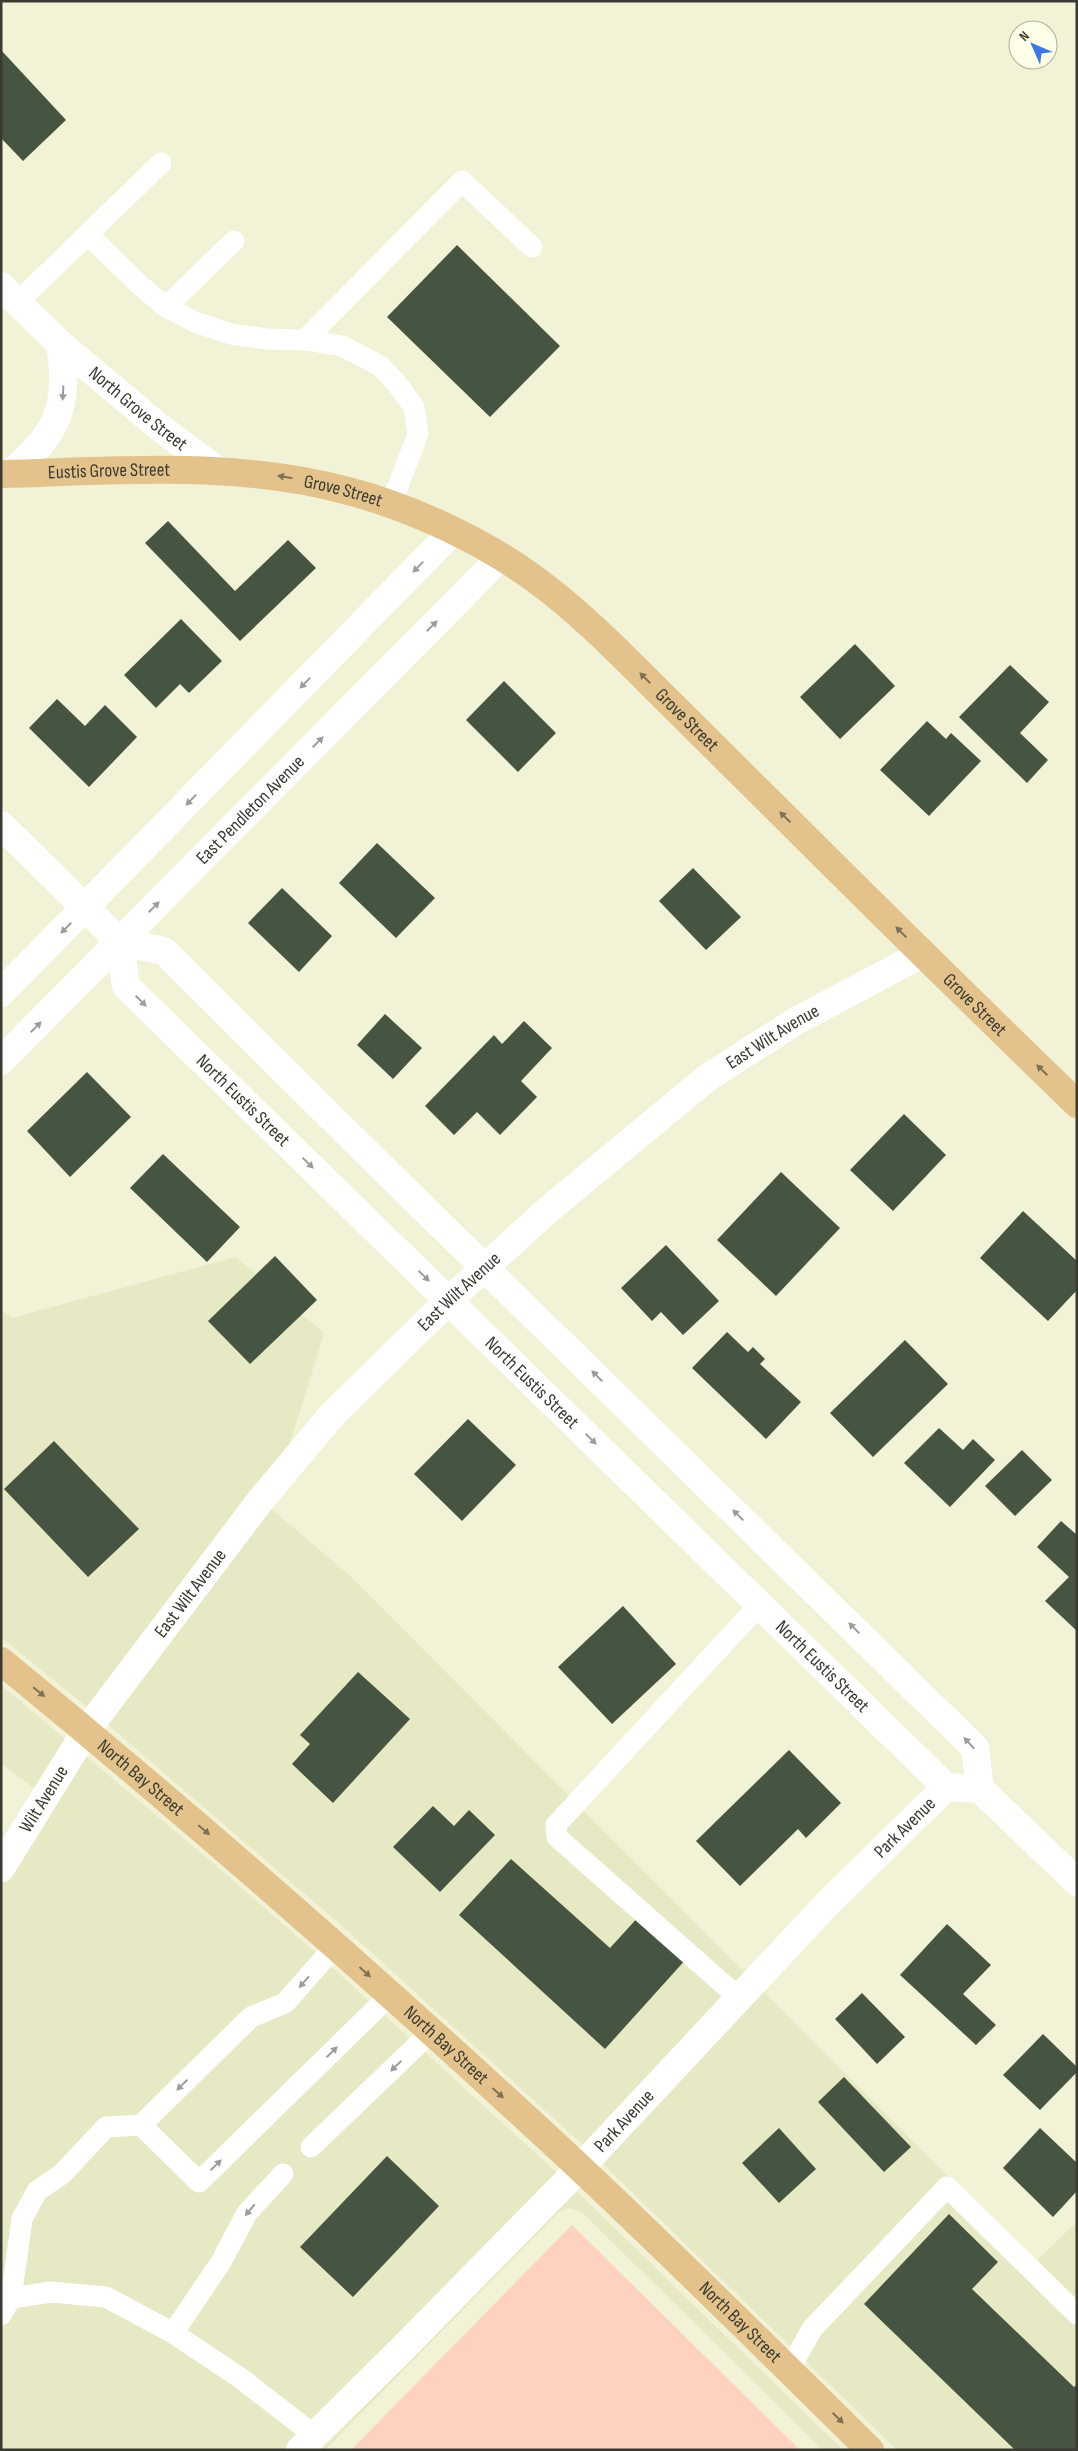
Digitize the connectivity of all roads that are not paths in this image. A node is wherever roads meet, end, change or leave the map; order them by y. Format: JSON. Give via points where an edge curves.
{"nodes":[{"id":1,"x":162,"y":163,"type":"dead end"},
{"id":2,"x":88,"y":235,"type":"junction"},
{"id":3,"x":234,"y":241,"type":"dead end"},
{"id":4,"x":532,"y":247,"type":"dead end"},
{"id":5,"x":9,"y":294,"type":"edge"},
{"id":6,"x":166,"y":307,"type":"junction"},
{"id":7,"x":305,"y":340,"type":"junction"},
{"id":8,"x":60,"y":344,"type":"junction"},
{"id":9,"x":217,"y":470,"type":"junction"},
{"id":10,"x":5,"y":474,"type":"edge"},
{"id":11,"x":392,"y":504,"type":"junction"},
{"id":12,"x":452,"y":532,"type":"junction"},
{"id":13,"x":500,"y":558,"type":"junction"},
{"id":14,"x":1,"y":825,"type":"edge"},
{"id":15,"x":86,"y":908,"type":"junction"},
{"id":16,"x":120,"y":942,"type":"junction"},
{"id":17,"x":922,"y":954,"type":"junction"},
{"id":18,"x":1,"y":993,"type":"edge"},
{"id":19,"x":1,"y":1061,"type":"edge"},
{"id":20,"x":1077,"y":1104,"type":"edge"},
{"id":21,"x":485,"y":1267,"type":"junction"},
{"id":22,"x":448,"y":1300,"type":"junction"},
{"id":23,"x":760,"y":1604,"type":"junction"},
{"id":24,"x":1,"y":1661,"type":"edge"},
{"id":25,"x":86,"y":1731,"type":"junction"},
{"id":26,"x":946,"y":1787,"type":"junction"},
{"id":27,"x":980,"y":1789,"type":"junction"},
{"id":28,"x":1,"y":1868,"type":"edge"},
{"id":29,"x":1077,"y":1882,"type":"edge"},
{"id":30,"x":336,"y":1946,"type":"junction"},
{"id":31,"x":390,"y":1995,"type":"junction"},
{"id":32,"x":739,"y":1998,"type":"junction"},
{"id":33,"x":431,"y":2032,"type":"junction"},
{"id":34,"x":141,"y":2125,"type":"junction"},
{"id":35,"x":311,"y":2147,"type":"dead end"},
{"id":36,"x":580,"y":2168,"type":"junction"},
{"id":37,"x":284,"y":2174,"type":"dead end"},
{"id":38,"x":6,"y":2307,"type":"edge"},
{"id":39,"x":1077,"y":2314,"type":"edge"},
{"id":40,"x":173,"y":2334,"type":"junction"},
{"id":41,"x":789,"y":2370,"type":"junction"},
{"id":42,"x":307,"y":2442,"type":"edge"},
{"id":43,"x":870,"y":2450,"type":"edge"}],
"edges":[{"from":1,"to":2,"type":"lane"},
{"from":2,"to":5,"type":"lane"},
{"from":2,"to":6,"type":"lane"},
{"from":3,"to":6,"type":"lane"},
{"from":4,"to":7,"type":"lane","via":[[462,180]]},
{"from":5,"to":8,"type":"street","name":"North Grove Street"},
{"from":6,"to":7,"type":"lane","via":[[195,322],[231,334]]},
{"from":7,"to":11,"type":"lane","via":[[342,346],[363,355],[379,365],[414,407],[418,434]]},
{"from":8,"to":9,"type":"street","name":"North Grove Street"},
{"from":8,"to":10,"type":"street","name":"North Grove Street","one_way":true,"via":[[64,372],[62,405],[46,438],[28,458]]},
{"from":9,"to":10,"type":"main road","name":"Eustis Grove Street"},
{"from":11,"to":9,"type":"main road","name":"Grove Street","one_way":true,"via":[[306,480]]},
{"from":11,"to":12,"type":"main road","name":"Grove Street"},
{"from":12,"to":13,"type":"main road","name":"Grove Street"},
{"from":12,"to":15,"type":"street","one_way":true},
{"from":16,"to":13,"type":"street","name":"East Pendleton Avenue","one_way":true},
{"from":17,"to":13,"type":"main road","name":"Grove Street","one_way":true,"via":[[622,655],[532,577]]},
{"from":14,"to":15,"type":"street"},
{"from":15,"to":16,"type":"street"},
{"from":15,"to":18,"type":"street","one_way":true},
{"from":19,"to":16,"type":"street","name":"East Pendleton Avenue","one_way":true},
{"from":16,"to":21,"type":"street","via":[[164,951]]},
{"from":16,"to":22,"type":"street","name":"North Eustis Street","one_way":true,"via":[[126,986]]},
{"from":20,"to":17,"type":"main road","name":"Grove Street","one_way":true},
{"from":17,"to":21,"type":"street","name":"East Wilt Avenue","via":[[796,1021],[707,1078],[549,1209]]},
{"from":21,"to":22,"type":"street","name":"East Wilt Avenue"},
{"from":27,"to":21,"type":"street","one_way":true,"via":[[975,1748]]},
{"from":22,"to":23,"type":"street","name":"North Eustis Street","one_way":true},
{"from":22,"to":25,"type":"street","name":"East Wilt Avenue","via":[[332,1416],[260,1501]]},
{"from":23,"to":26,"type":"street","name":"North Eustis Street"},
{"from":23,"to":32,"type":"lane","via":[[556,1825],[557,1837]]},
{"from":24,"to":25,"type":"main road","name":"North Bay Street","one_way":true},
{"from":25,"to":28,"type":"street","name":"Wilt Avenue"},
{"from":25,"to":30,"type":"main road","name":"North Bay Street","one_way":true},
{"from":26,"to":27,"type":"street"},
{"from":26,"to":32,"type":"street","name":"Park Avenue","via":[[827,1904]]},
{"from":27,"to":29,"type":"street"},
{"from":30,"to":31,"type":"main road","name":"North Bay Street","one_way":true},
{"from":30,"to":34,"type":"lane","one_way":true,"via":[[285,2003],[251,2017]]},
{"from":31,"to":33,"type":"main road","name":"North Bay Street"},
{"from":34,"to":31,"type":"lane","one_way":true,"via":[[199,2182]]},
{"from":32,"to":36,"type":"street","name":"Park Avenue"},
{"from":33,"to":35,"type":"lane","one_way":true},
{"from":33,"to":36,"type":"main road","name":"North Bay Street","one_way":true},
{"from":34,"to":38,"type":"lane","via":[[106,2127],[62,2174],[37,2191],[22,2218]]},
{"from":36,"to":41,"type":"main road","name":"North Bay Street"},
{"from":36,"to":42,"type":"street","name":"Park Avenue"},
{"from":37,"to":40,"type":"lane","one_way":true,"via":[[246,2213],[221,2262]]},
{"from":38,"to":40,"type":"lane","via":[[51,2292],[106,2297]]},
{"from":39,"to":41,"type":"lane","via":[[947,2186],[812,2329]]},
{"from":40,"to":42,"type":"lane","via":[[239,2377]]},
{"from":41,"to":43,"type":"main road","name":"North Bay Street","one_way":true}]}
